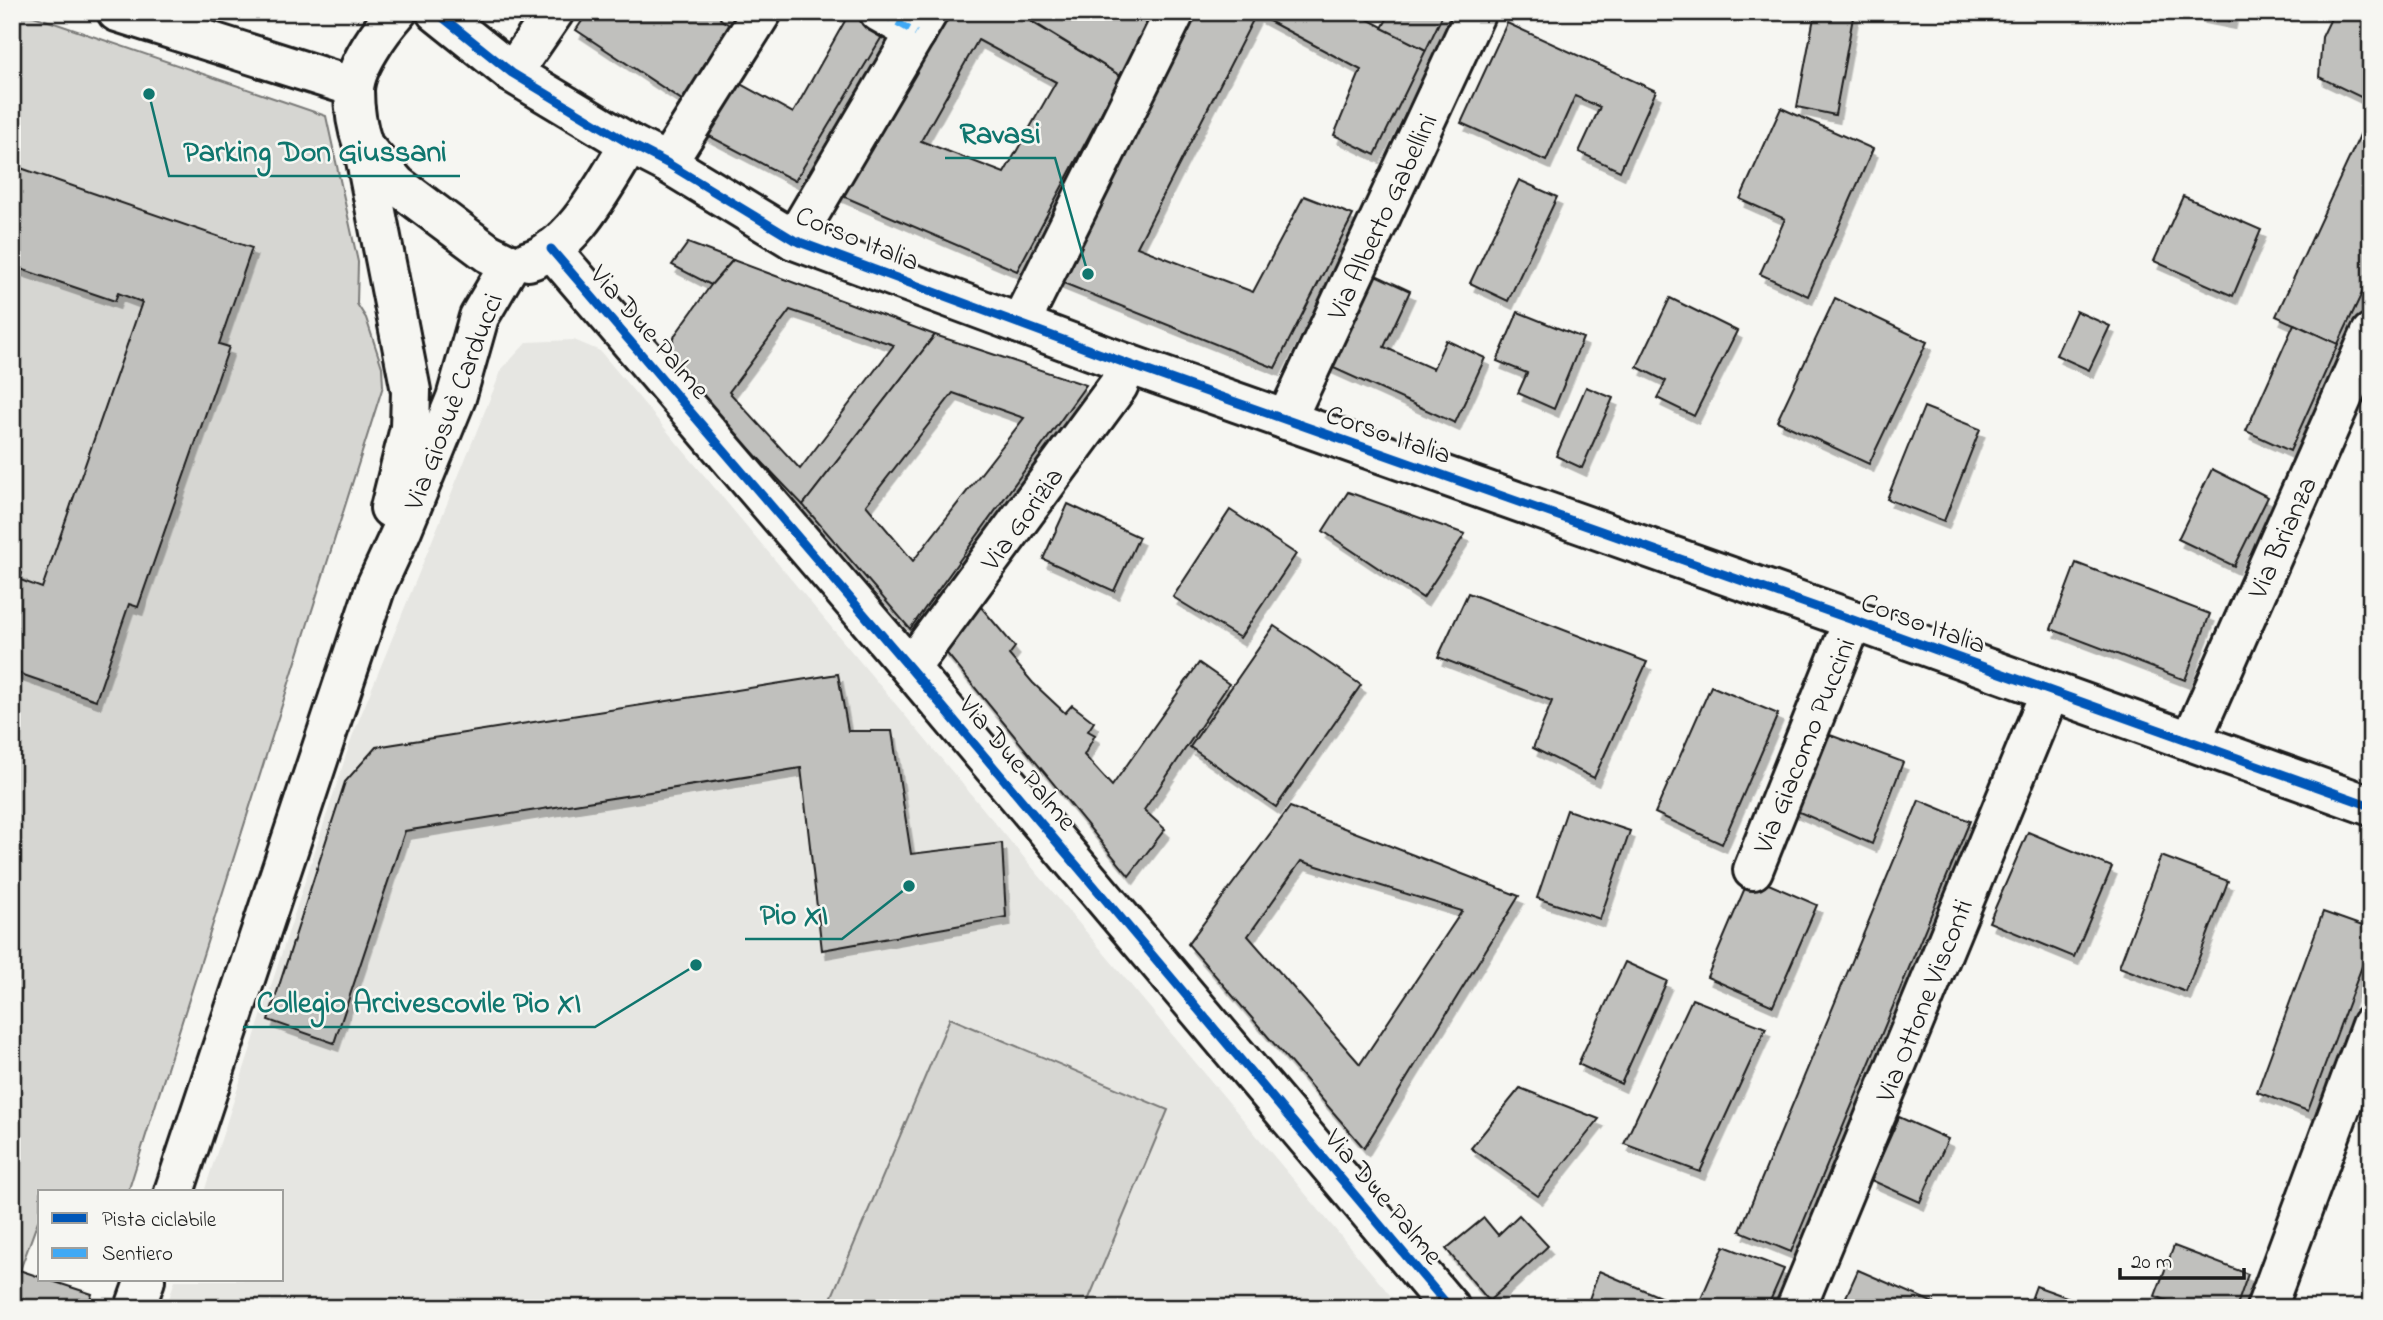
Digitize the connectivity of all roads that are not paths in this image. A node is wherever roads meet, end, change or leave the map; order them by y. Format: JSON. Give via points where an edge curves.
{"nodes":[{"id":1,"x":117,"y":12,"type":"edge"},
{"id":2,"x":397,"y":12,"type":"edge"},
{"id":3,"x":436,"y":12,"type":"edge"},
{"id":4,"x":554,"y":12,"type":"edge"},
{"id":5,"x":762,"y":12,"type":"edge"},
{"id":6,"x":878,"y":12,"type":"edge"},
{"id":7,"x":1175,"y":12,"type":"edge"},
{"id":8,"x":1476,"y":12,"type":"edge"},
{"id":9,"x":922,"y":23,"type":"edge"},
{"id":10,"x":512,"y":73,"type":"junction"},
{"id":11,"x":354,"y":87,"type":"junction"},
{"id":12,"x":630,"y":144,"type":"junction"},
{"id":13,"x":363,"y":145,"type":"junction"},
{"id":14,"x":667,"y":163,"type":"junction"},
{"id":15,"x":794,"y":240,"type":"junction"},
{"id":16,"x":551,"y":249,"type":"junction"},
{"id":17,"x":510,"y":264,"type":"junction"},
{"id":18,"x":1020,"y":324,"type":"junction"},
{"id":19,"x":2371,"y":333,"type":"edge"},
{"id":20,"x":1128,"y":364,"type":"junction"},
{"id":21,"x":1286,"y":420,"type":"junction"},
{"id":22,"x":376,"y":586,"type":"junction"},
{"id":23,"x":1853,"y":620,"type":"junction"},
{"id":24,"x":910,"y":668,"type":"junction"},
{"id":25,"x":2050,"y":692,"type":"junction"},
{"id":26,"x":2191,"y":741,"type":"junction"},
{"id":27,"x":2371,"y":806,"type":"edge"},
{"id":28,"x":1753,"y":870,"type":"dead end"},
{"id":29,"x":2371,"y":1025,"type":"edge"},
{"id":30,"x":175,"y":1190,"type":"edge"},
{"id":31,"x":144,"y":1282,"type":"edge"},
{"id":32,"x":135,"y":1308,"type":"edge"},
{"id":33,"x":1450,"y":1308,"type":"edge"},
{"id":34,"x":1797,"y":1308,"type":"edge"},
{"id":35,"x":2266,"y":1308,"type":"edge"}],
"edges":[{"from":1,"to":11,"type":"street"},
{"from":2,"to":11,"type":"street","via":[[368,52]]},
{"from":3,"to":10,"type":"street","name":"Corso Italia"},
{"from":4,"to":10,"type":"street"},
{"from":5,"to":14,"type":"street"},
{"from":6,"to":9,"type":"street"},
{"from":7,"to":18,"type":"street"},
{"from":8,"to":21,"type":"street","name":"Via Alberto Gabellini"},
{"from":9,"to":15,"type":"street"},
{"from":10,"to":12,"type":"street","name":"Corso Italia"},
{"from":11,"to":13,"type":"street"},
{"from":12,"to":14,"type":"street","name":"Corso Italia"},
{"from":12,"to":16,"type":"street","via":[[591,206]]},
{"from":13,"to":17,"type":"street","name":"Via Giosuè Carducci","via":[[397,185],[488,253]]},
{"from":13,"to":22,"type":"street","name":"Via Giosuè Carducci","via":[[411,391],[410,428],[386,522]]},
{"from":14,"to":15,"type":"street","name":"Corso Italia"},
{"from":15,"to":18,"type":"street","name":"Corso Italia"},
{"from":16,"to":17,"type":"street"},
{"from":16,"to":24,"type":"street","name":"Via Due Palme"},
{"from":17,"to":22,"type":"street","name":"Via Giosuè Carducci","via":[[479,317],[456,398]]},
{"from":18,"to":20,"type":"street","name":"Corso Italia"},
{"from":19,"to":26,"type":"street","name":"Via Brianza"},
{"from":20,"to":21,"type":"street","name":"Corso Italia"},
{"from":20,"to":24,"type":"street","name":"Via Gorizia","via":[[1118,386]]},
{"from":21,"to":23,"type":"street","name":"Corso Italia"},
{"from":22,"to":30,"type":"street","name":"Via Giosuè Carducci"},
{"from":23,"to":25,"type":"street","name":"Corso Italia"},
{"from":23,"to":28,"type":"street","name":"Via Giacomo Puccini"},
{"from":24,"to":33,"type":"street","name":"Via Due Palme"},
{"from":25,"to":26,"type":"street","name":"Corso Italia"},
{"from":25,"to":34,"type":"street","name":"Via Ottone Visconti"},
{"from":26,"to":27,"type":"street","name":"Corso Italia"},
{"from":29,"to":35,"type":"street"},
{"from":31,"to":32,"type":"street"}]}
